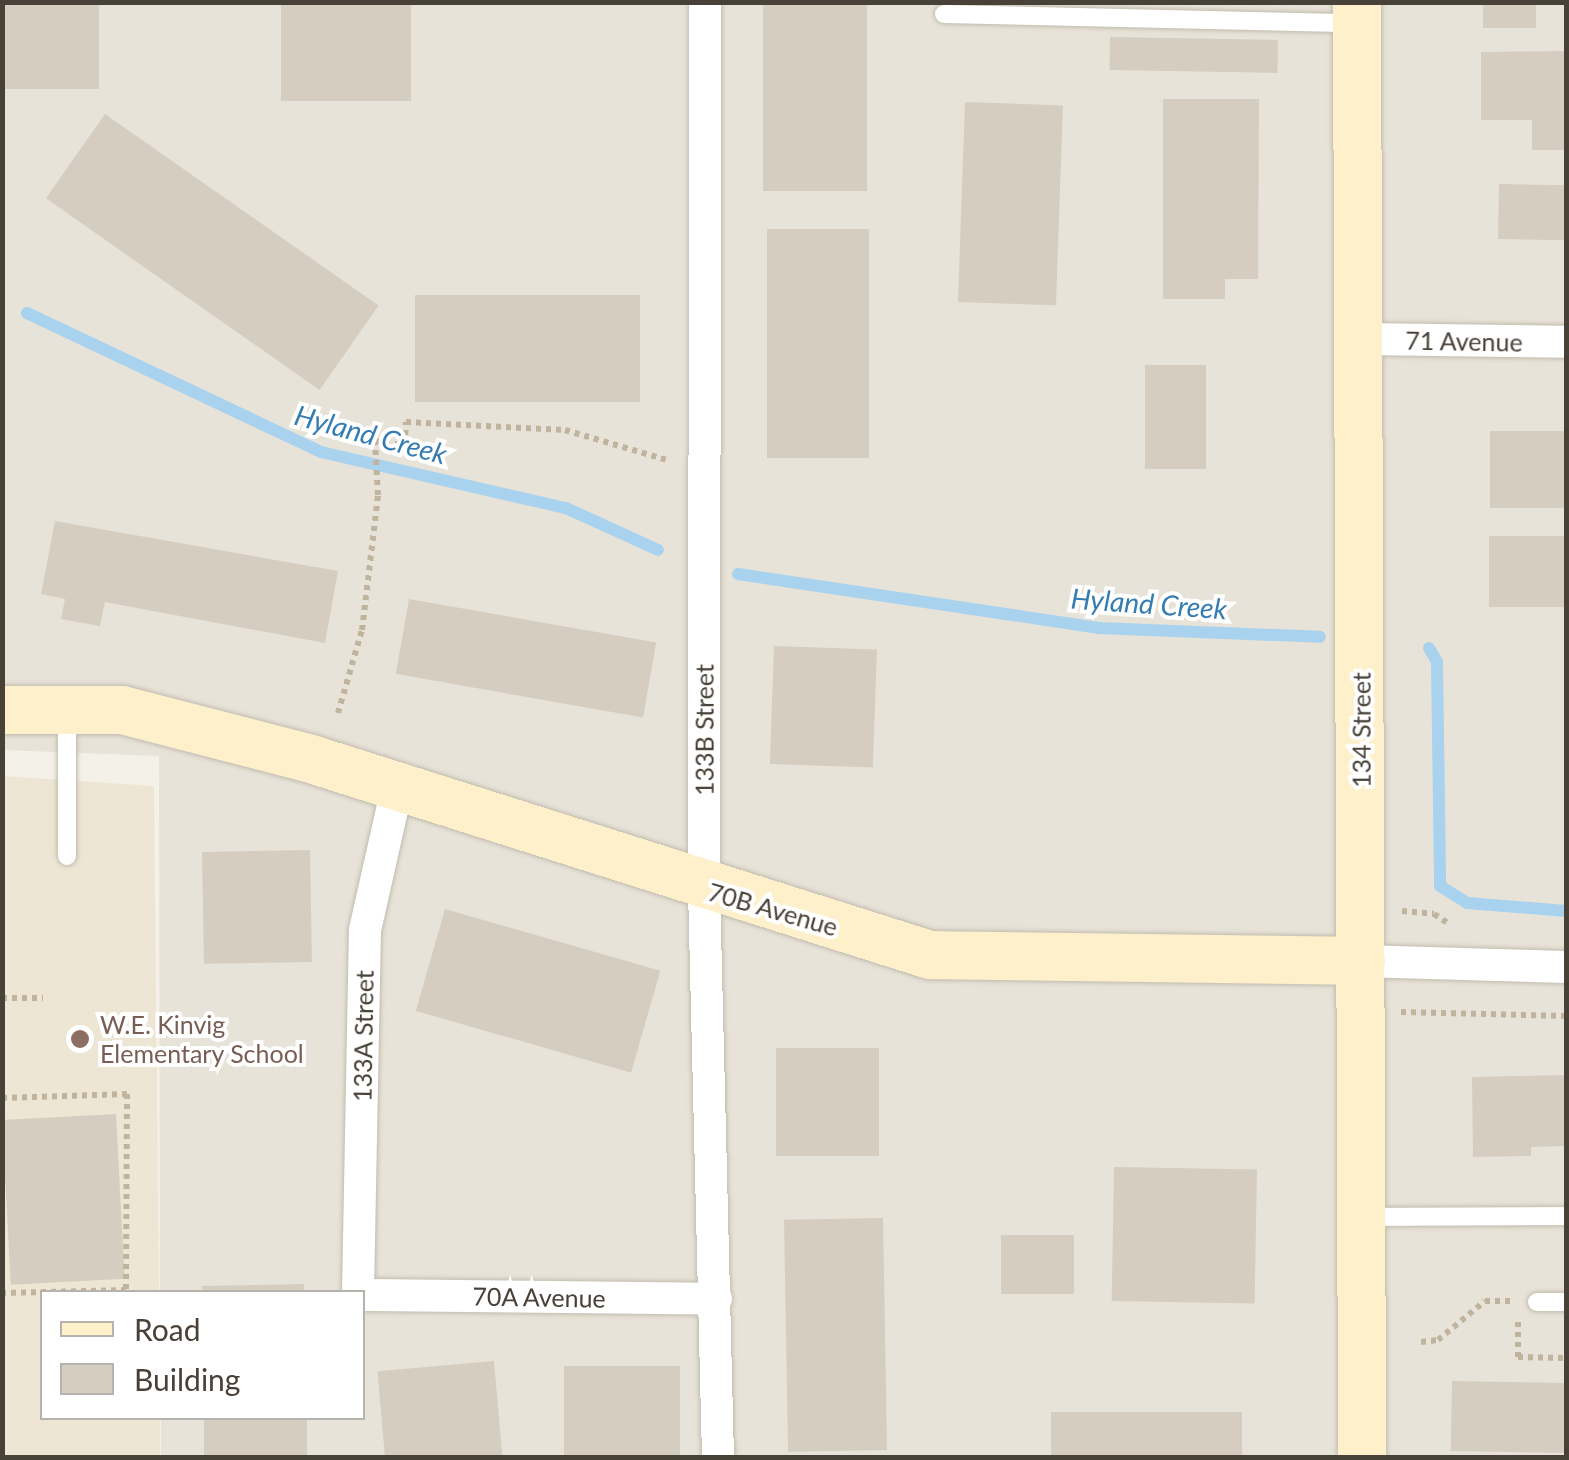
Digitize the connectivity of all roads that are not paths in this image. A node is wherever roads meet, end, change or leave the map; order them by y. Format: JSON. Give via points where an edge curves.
{"nodes":[{"id":1,"x":706,"y":2,"type":"edge"},
{"id":2,"x":1357,"y":12,"type":"edge"},
{"id":3,"x":944,"y":14,"type":"dead end"},
{"id":4,"x":1361,"y":339,"type":"junction"},
{"id":5,"x":1566,"y":342,"type":"edge"},
{"id":6,"x":2,"y":710,"type":"edge"},
{"id":7,"x":68,"y":710,"type":"junction"},
{"id":8,"x":398,"y":783,"type":"junction"},
{"id":9,"x":68,"y":856,"type":"dead end"},
{"id":10,"x":704,"y":889,"type":"junction"},
{"id":11,"x":1361,"y":961,"type":"junction"},
{"id":12,"x":1566,"y":967,"type":"edge"},
{"id":13,"x":1566,"y":1216,"type":"edge"},
{"id":14,"x":1361,"y":1217,"type":"junction"},
{"id":15,"x":360,"y":1290,"type":"edge"},
{"id":16,"x":365,"y":1294,"type":"edge"},
{"id":17,"x":716,"y":1299,"type":"junction"},
{"id":18,"x":1537,"y":1302,"type":"dead end"},
{"id":19,"x":1566,"y":1302,"type":"edge"},
{"id":20,"x":718,"y":1458,"type":"edge"},
{"id":21,"x":1362,"y":1458,"type":"edge"}],
"edges":[{"from":1,"to":10,"type":"street","name":"133B Street"},
{"from":2,"to":3,"type":"lane"},
{"from":2,"to":4,"type":"street","name":"134 Street"},
{"from":4,"to":5,"type":"street","name":"71 Avenue"},
{"from":4,"to":11,"type":"street","name":"134 Street"},
{"from":6,"to":7,"type":"street","name":"70B Avenue"},
{"from":7,"to":8,"type":"street","name":"70B Avenue","via":[[122,710]]},
{"from":7,"to":9,"type":"lane"},
{"from":8,"to":10,"type":"street","name":"70B Avenue"},
{"from":8,"to":15,"type":"street","name":"133A Street","via":[[364,930]]},
{"from":10,"to":11,"type":"street","name":"70B Avenue","via":[[954,958]]},
{"from":10,"to":17,"type":"street","name":"133B Street"},
{"from":11,"to":12,"type":"street","name":"70B Avenue"},
{"from":11,"to":14,"type":"street","name":"134 Street"},
{"from":13,"to":14,"type":"lane"},
{"from":14,"to":21,"type":"street","name":"134 Street"},
{"from":16,"to":17,"type":"street","name":"70A Avenue"},
{"from":17,"to":20,"type":"street","name":"133B Street"},
{"from":18,"to":19,"type":"lane"}]}
